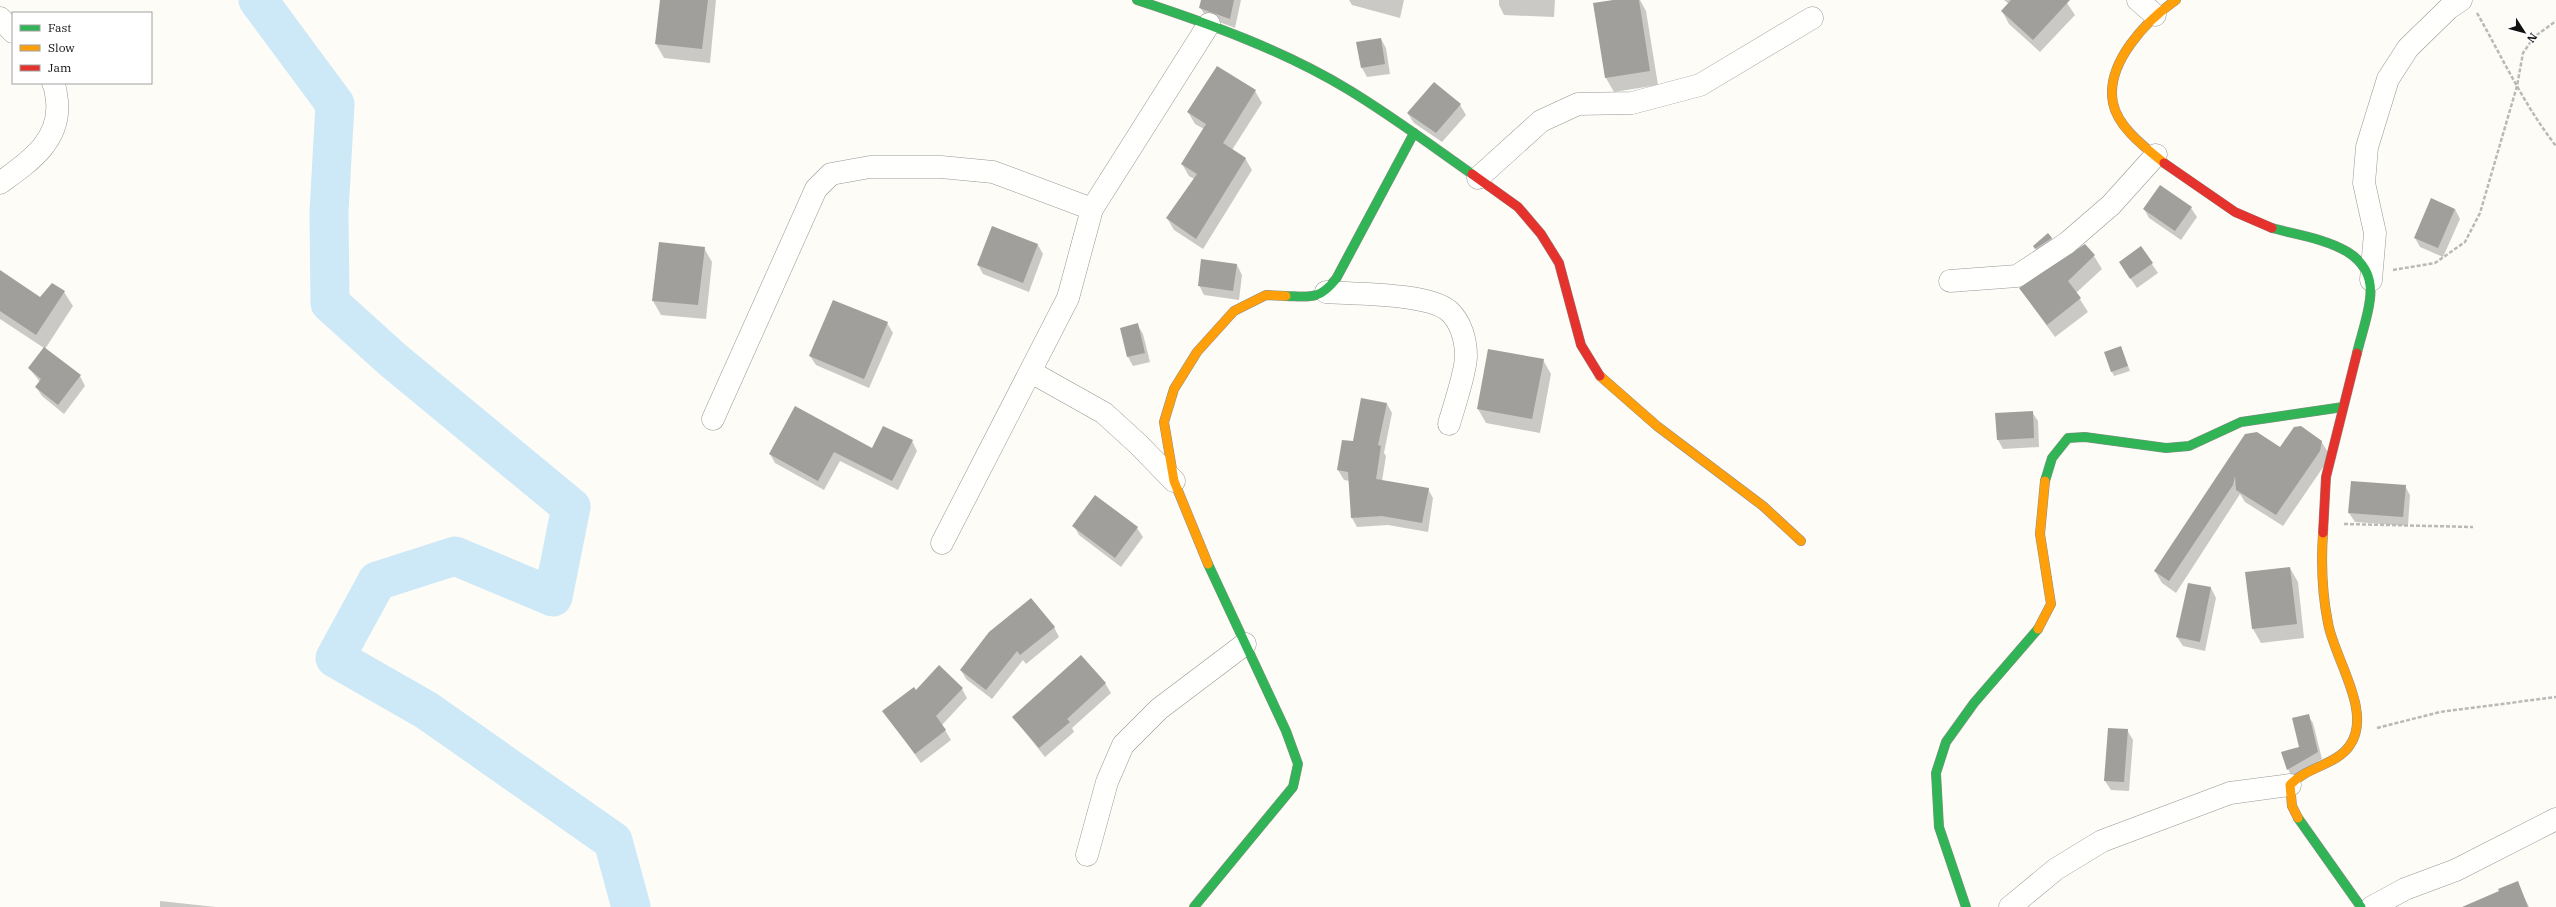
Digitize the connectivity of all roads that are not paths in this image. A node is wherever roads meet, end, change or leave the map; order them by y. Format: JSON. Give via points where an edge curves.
{"nodes":[{"id":1,"x":1137,"y":0,"type":"edge"},
{"id":2,"x":2138,"y":0,"type":"edge"},
{"id":3,"x":2176,"y":0,"type":"edge"},
{"id":4,"x":2456,"y":4,"type":"edge"},
{"id":5,"x":2155,"y":15,"type":"junction"},
{"id":6,"x":0,"y":18,"type":"edge"},
{"id":7,"x":1812,"y":18,"type":"dead end"},
{"id":8,"x":1210,"y":24,"type":"junction"},
{"id":9,"x":12,"y":31,"type":"edge"},
{"id":10,"x":53,"y":84,"type":"edge"},
{"id":11,"x":1414,"y":132,"type":"junction"},
{"id":12,"x":2156,"y":155,"type":"junction"},
{"id":13,"x":1478,"y":178,"type":"junction"},
{"id":14,"x":0,"y":183,"type":"edge"},
{"id":15,"x":1092,"y":209,"type":"junction"},
{"id":16,"x":2372,"y":277,"type":"junction"},
{"id":17,"x":1950,"y":281,"type":"dead end"},
{"id":18,"x":1326,"y":292,"type":"junction"},
{"id":19,"x":1031,"y":372,"type":"junction"},
{"id":20,"x":2343,"y":407,"type":"junction"},
{"id":21,"x":713,"y":419,"type":"dead end"},
{"id":22,"x":1449,"y":424,"type":"dead end"},
{"id":23,"x":1174,"y":482,"type":"junction"},
{"id":24,"x":1800,"y":542,"type":"dead end"},
{"id":25,"x":942,"y":543,"type":"dead end"},
{"id":26,"x":1245,"y":644,"type":"junction"},
{"id":27,"x":2290,"y":785,"type":"junction"},
{"id":28,"x":2556,"y":819,"type":"edge"},
{"id":29,"x":1087,"y":855,"type":"dead end"},
{"id":30,"x":1194,"y":907,"type":"edge"},
{"id":31,"x":1966,"y":907,"type":"edge"},
{"id":32,"x":2010,"y":907,"type":"edge"},
{"id":33,"x":2361,"y":907,"type":"edge"},
{"id":34,"x":2372,"y":907,"type":"edge"}],
"edges":[{"from":1,"to":8,"type":"street"},
{"from":2,"to":5,"type":"street"},
{"from":3,"to":5,"type":"street"},
{"from":4,"to":16,"type":"street","via":[[2408,48],[2388,78],[2367,147],[2364,183],[2375,233]]},
{"from":5,"to":12,"type":"street","via":[[2139,32],[2125,58],[2113,87],[2113,105],[2119,118]]},
{"from":6,"to":9,"type":"street"},
{"from":7,"to":13,"type":"street","via":[[1700,85],[1632,103],[1578,104],[1541,121]]},
{"from":8,"to":11,"type":"street","via":[[1283,55],[1349,90]]},
{"from":8,"to":15,"type":"street"},
{"from":10,"to":14,"type":"street","via":[[58,114],[52,135],[33,159]]},
{"from":11,"to":13,"type":"street"},
{"from":11,"to":18,"type":"street","via":[[1336,279]]},
{"from":12,"to":16,"type":"street","via":[[2215,201],[2251,220],[2338,247],[2357,257]]},
{"from":12,"to":17,"type":"street","via":[[2111,205],[2067,243],[2017,276]]},
{"from":13,"to":24,"type":"street","via":[[1518,207],[1541,234],[1559,263],[1581,345],[1603,380],[1657,426],[1763,506]]},
{"from":15,"to":19,"type":"street","via":[[1068,298]]},
{"from":15,"to":21,"type":"street","via":[[993,172],[870,167],[831,174],[816,189]]},
{"from":16,"to":20,"type":"street","via":[[2370,300]]},
{"from":18,"to":22,"type":"street","via":[[1411,299],[1429,302],[1449,311],[1463,332],[1466,357]]},
{"from":18,"to":23,"type":"street","via":[[1315,297],[1266,295],[1234,311],[1197,352],[1174,388],[1164,422]]},
{"from":19,"to":23,"type":"street","via":[[1104,413]]},
{"from":19,"to":25,"type":"street","via":[[973,479]]},
{"from":20,"to":27,"type":"street","via":[[2326,477],[2320,569],[2328,625],[2347,676],[2358,718],[2351,744],[2344,752],[2297,776]]},
{"from":20,"to":31,"type":"street","via":[[2241,422],[2189,446],[2166,448],[2085,437],[2068,438],[2061,444],[2052,458],[2044,486],[2040,534],[2051,604],[2040,627],[1974,703],[1946,742],[1936,773],[1939,827]]},
{"from":23,"to":26,"type":"street","via":[[1195,537]]},
{"from":26,"to":29,"type":"street","via":[[1159,709],[1123,745],[1107,782]]},
{"from":26,"to":30,"type":"street","via":[[1286,731],[1298,764],[1293,787]]},
{"from":27,"to":32,"type":"street","via":[[2230,793],[2102,841],[2056,869]]},
{"from":27,"to":33,"type":"street","via":[[2292,806],[2302,827]]},
{"from":28,"to":34,"type":"street","via":[[2456,870],[2405,889]]}]}
